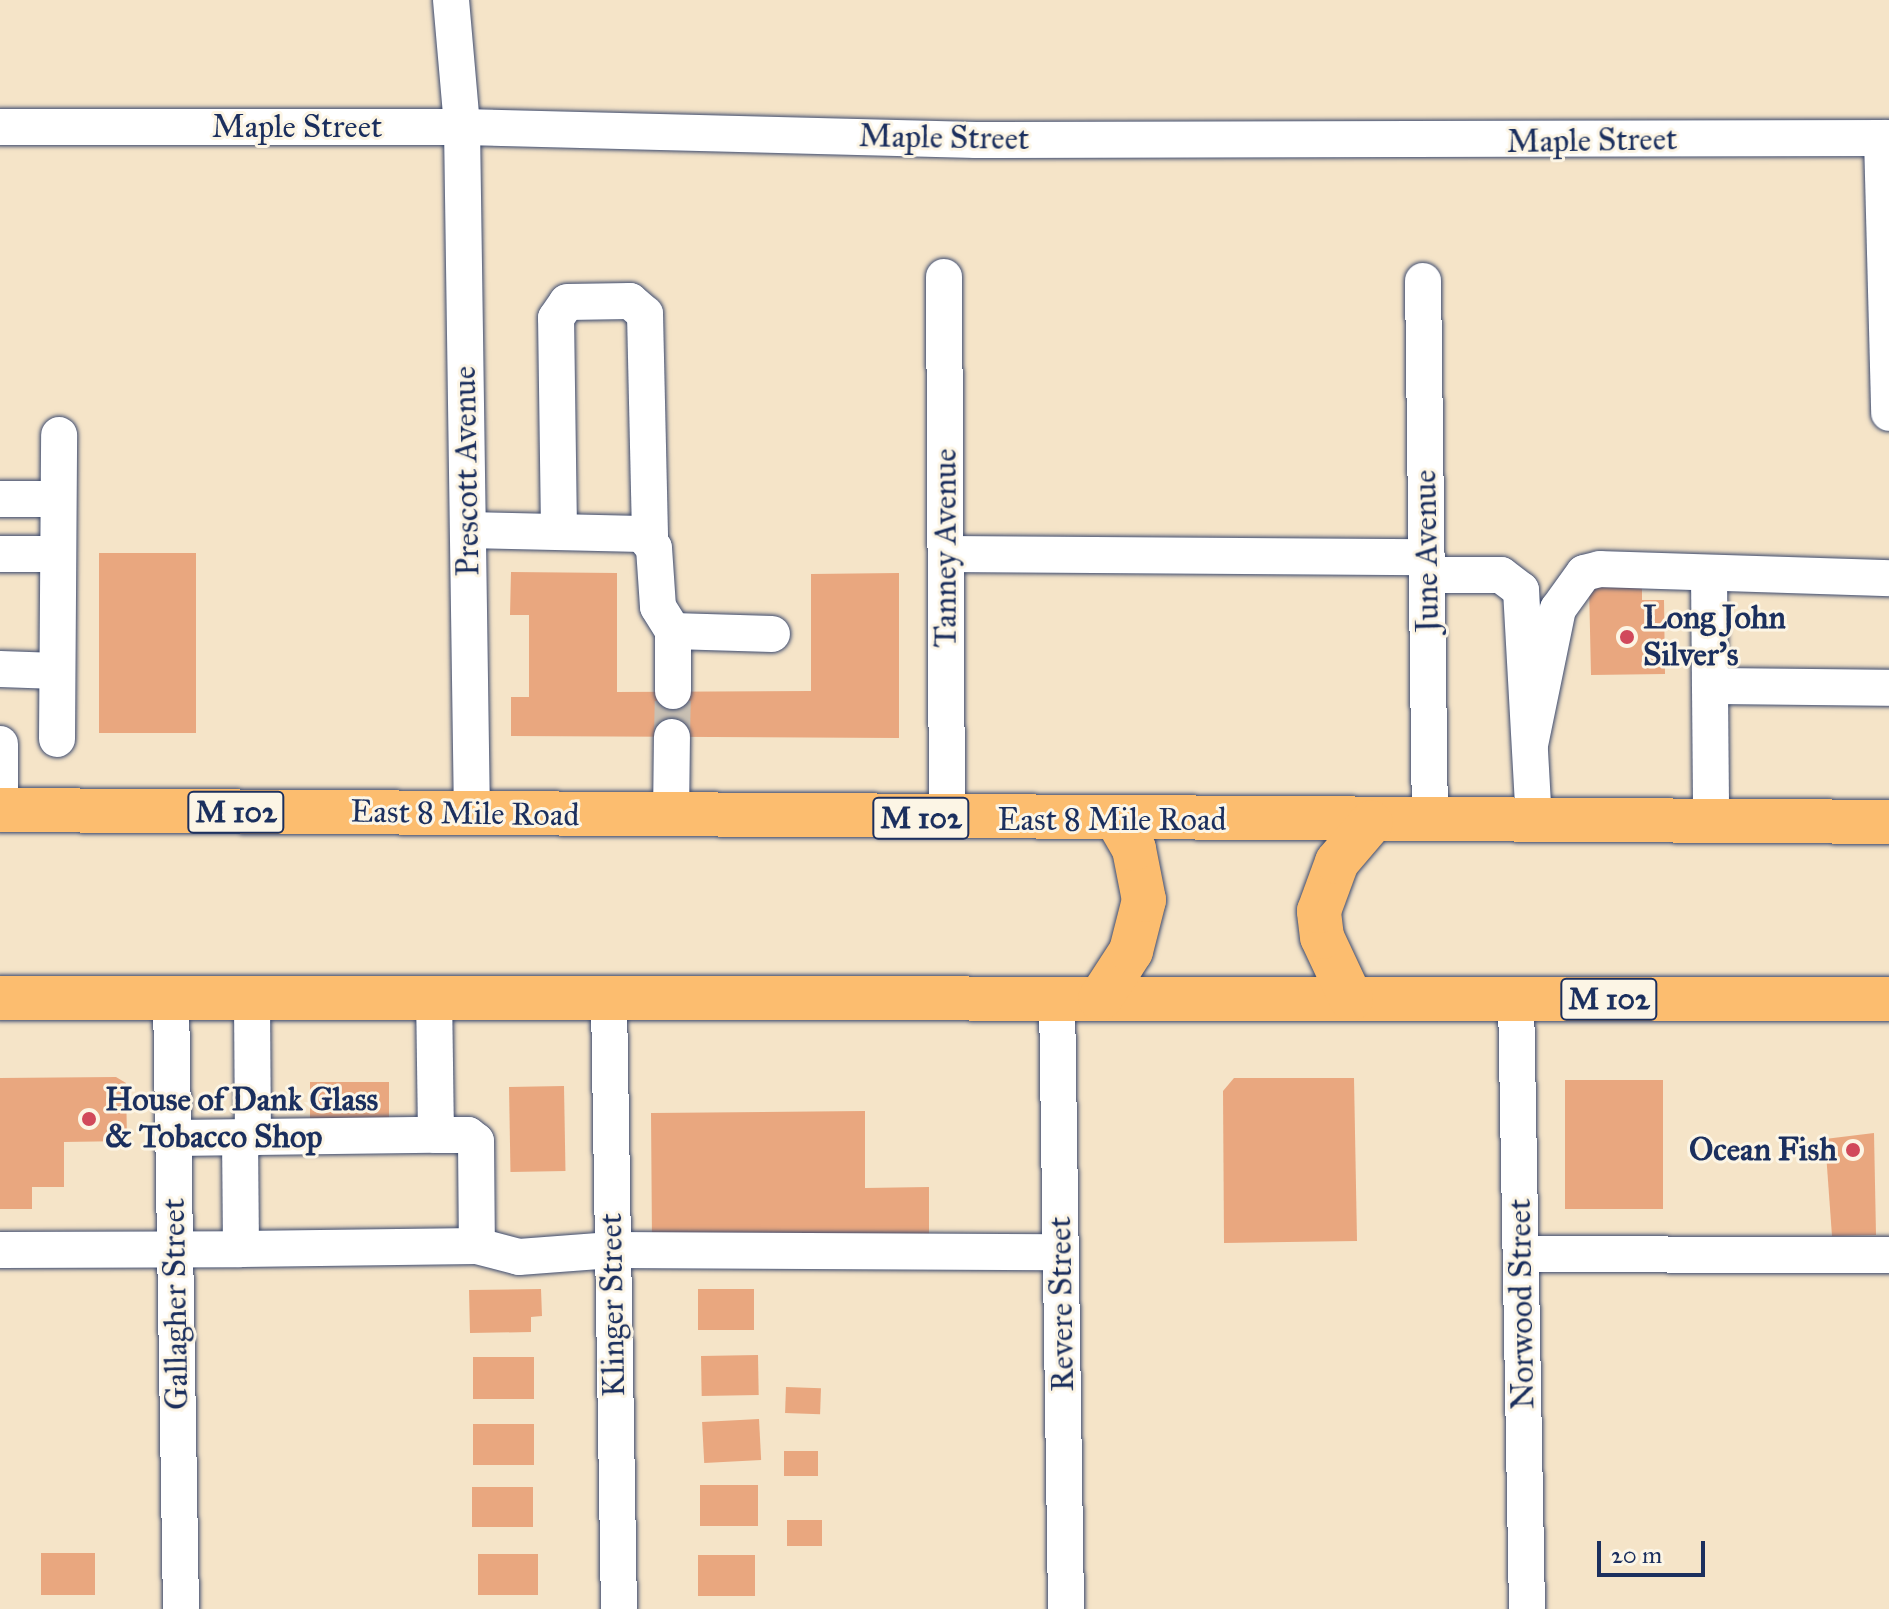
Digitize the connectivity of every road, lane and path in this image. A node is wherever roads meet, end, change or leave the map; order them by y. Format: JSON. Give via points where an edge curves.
{"nodes":[{"id":1,"x":451,"y":0,"type":"edge"},
{"id":2,"x":0,"y":127,"type":"edge"},
{"id":3,"x":462,"y":127,"type":"junction"},
{"id":4,"x":1886,"y":138,"type":"edge"},
{"id":5,"x":944,"y":277,"type":"dead end"},
{"id":6,"x":1423,"y":281,"type":"dead end"},
{"id":7,"x":1889,"y":413,"type":"edge"},
{"id":8,"x":59,"y":435,"type":"dead end"},
{"id":9,"x":0,"y":499,"type":"edge"},
{"id":10,"x":58,"y":499,"type":"junction"},
{"id":11,"x":468,"y":530,"type":"junction"},
{"id":12,"x":559,"y":530,"type":"junction"},
{"id":13,"x":650,"y":543,"type":"junction"},
{"id":14,"x":0,"y":554,"type":"edge"},
{"id":15,"x":58,"y":554,"type":"junction"},
{"id":16,"x":946,"y":554,"type":"junction"},
{"id":17,"x":1427,"y":566,"type":"junction"},
{"id":18,"x":1709,"y":574,"type":"junction"},
{"id":19,"x":1889,"y":578,"type":"edge"},
{"id":20,"x":673,"y":631,"type":"junction"},
{"id":21,"x":772,"y":634,"type":"dead end"},
{"id":22,"x":0,"y":669,"type":"edge"},
{"id":23,"x":57,"y":671,"type":"junction"},
{"id":24,"x":1711,"y":686,"type":"junction"},
{"id":25,"x":1889,"y":688,"type":"edge"},
{"id":26,"x":673,"y":691,"type":"tunnel mouth"},
{"id":27,"x":672,"y":737,"type":"tunnel mouth"},
{"id":28,"x":57,"y":739,"type":"dead end"},
{"id":29,"x":0,"y":744,"type":"edge"},
{"id":30,"x":1530,"y":745,"type":"junction"},
{"id":31,"x":0,"y":810,"type":"edge"},
{"id":32,"x":472,"y":814,"type":"junction"},
{"id":33,"x":671,"y":816,"type":"junction"},
{"id":34,"x":947,"y":819,"type":"junction"},
{"id":35,"x":1117,"y":820,"type":"junction"},
{"id":36,"x":1371,"y":822,"type":"junction"},
{"id":37,"x":1430,"y":822,"type":"junction"},
{"id":38,"x":1534,"y":822,"type":"junction"},
{"id":39,"x":1711,"y":822,"type":"junction"},
{"id":40,"x":1889,"y":822,"type":"edge"},
{"id":41,"x":0,"y":998,"type":"edge"},
{"id":42,"x":1516,"y":998,"type":"junction"},
{"id":43,"x":171,"y":999,"type":"junction"},
{"id":44,"x":1057,"y":999,"type":"junction"},
{"id":45,"x":1100,"y":999,"type":"junction"},
{"id":46,"x":1351,"y":999,"type":"junction"},
{"id":47,"x":1889,"y":999,"type":"edge"},
{"id":48,"x":252,"y":1000,"type":"junction"},
{"id":49,"x":434,"y":1000,"type":"junction"},
{"id":50,"x":609,"y":1001,"type":"junction"},
{"id":51,"x":436,"y":1135,"type":"junction"},
{"id":52,"x":173,"y":1138,"type":"junction"},
{"id":53,"x":246,"y":1138,"type":"junction"},
{"id":54,"x":477,"y":1246,"type":"junction"},
{"id":55,"x":241,"y":1249,"type":"junction"},
{"id":56,"x":0,"y":1250,"type":"edge"},
{"id":57,"x":175,"y":1250,"type":"junction"},
{"id":58,"x":612,"y":1250,"type":"junction"},
{"id":59,"x":1061,"y":1252,"type":"junction"},
{"id":60,"x":1521,"y":1254,"type":"junction"},
{"id":61,"x":1889,"y":1255,"type":"edge"},
{"id":62,"x":181,"y":1609,"type":"edge"},
{"id":63,"x":619,"y":1609,"type":"edge"},
{"id":64,"x":1066,"y":1609,"type":"edge"},
{"id":65,"x":1527,"y":1609,"type":"edge"}],
"edges":[{"from":1,"to":3,"type":"street","name":"Prescott Avenue"},
{"from":2,"to":3,"type":"street","name":"Maple Street"},
{"from":3,"to":4,"type":"street","name":"Maple Street","via":[[976,140]]},
{"from":3,"to":11,"type":"street","name":"Prescott Avenue"},
{"from":4,"to":7,"type":"street"},
{"from":5,"to":16,"type":"street","name":"Tanney Avenue"},
{"from":6,"to":17,"type":"street","name":"June Avenue"},
{"from":8,"to":10,"type":"street"},
{"from":9,"to":10,"type":"street"},
{"from":10,"to":15,"type":"street"},
{"from":11,"to":12,"type":"street"},
{"from":11,"to":32,"type":"street","name":"Prescott Avenue"},
{"from":12,"to":13,"type":"street","via":[[620,530],[642,534]]},
{"from":12,"to":13,"type":"street","via":[[556,318],[567,302],[630,301],[645,314]]},
{"from":13,"to":20,"type":"street","via":[[658,570],[658,607]]},
{"from":14,"to":15,"type":"street"},
{"from":15,"to":23,"type":"street"},
{"from":16,"to":17,"type":"street"},
{"from":16,"to":34,"type":"street","name":"Tanney Avenue"},
{"from":17,"to":30,"type":"street","via":[[1501,575],[1521,590]]},
{"from":17,"to":37,"type":"street","name":"June Avenue"},
{"from":18,"to":19,"type":"street"},
{"from":18,"to":24,"type":"street"},
{"from":18,"to":30,"type":"street","via":[[1600,569],[1573,583],[1558,609]]},
{"from":20,"to":21,"type":"street"},
{"from":20,"to":26,"type":"street"},
{"from":22,"to":23,"type":"street"},
{"from":23,"to":28,"type":"street"},
{"from":24,"to":25,"type":"street"},
{"from":24,"to":39,"type":"street"},
{"from":27,"to":33,"type":"street"},
{"from":29,"to":31,"type":"street"},
{"from":30,"to":38,"type":"street"},
{"from":31,"to":32,"type":"highway","name":"East 8 Mile Road","number":"M 102"},
{"from":32,"to":33,"type":"highway","name":"East 8 Mile Road","number":"M 102"},
{"from":33,"to":34,"type":"highway","name":"East 8 Mile Road","number":"M 102"},
{"from":34,"to":35,"type":"highway","name":"East 8 Mile Road","number":"M 102"},
{"from":35,"to":36,"type":"highway","name":"East 8 Mile Road","number":"M 102"},
{"from":35,"to":45,"type":"highway","via":[[1134,849],[1144,900],[1131,951]]},
{"from":36,"to":37,"type":"highway","name":"East 8 Mile Road","number":"M 102"},
{"from":36,"to":46,"type":"highway","via":[[1337,862],[1319,911],[1322,937]]},
{"from":37,"to":38,"type":"highway","name":"East 8 Mile Road","number":"M 102"},
{"from":38,"to":39,"type":"highway","name":"East 8 Mile Road","number":"M 102"},
{"from":39,"to":40,"type":"highway","name":"East 8 Mile Road","number":"M 102"},
{"from":41,"to":43,"type":"highway","number":"M 102"},
{"from":42,"to":46,"type":"highway","number":"M 102"},
{"from":42,"to":47,"type":"highway","number":"M 102"},
{"from":42,"to":60,"type":"street","name":"Norwood Street"},
{"from":43,"to":48,"type":"highway","number":"M 102"},
{"from":43,"to":52,"type":"street","name":"Gallagher Street"},
{"from":44,"to":45,"type":"highway","number":"M 102"},
{"from":44,"to":50,"type":"highway","number":"M 102"},
{"from":44,"to":59,"type":"street","name":"Revere Street"},
{"from":45,"to":46,"type":"highway","number":"M 102"},
{"from":48,"to":49,"type":"highway","number":"M 102"},
{"from":48,"to":53,"type":"street"},
{"from":49,"to":50,"type":"highway","number":"M 102"},
{"from":49,"to":51,"type":"street"},
{"from":50,"to":58,"type":"street","name":"Klinger Street"},
{"from":51,"to":53,"type":"street"},
{"from":51,"to":54,"type":"street","via":[[468,1135],[476,1141]]},
{"from":52,"to":53,"type":"street"},
{"from":52,"to":57,"type":"street","name":"Gallagher Street"},
{"from":53,"to":55,"type":"street"},
{"from":54,"to":55,"type":"street"},
{"from":54,"to":58,"type":"street","via":[[519,1257]]},
{"from":55,"to":57,"type":"street"},
{"from":56,"to":57,"type":"street"},
{"from":57,"to":62,"type":"street","name":"Gallagher Street"},
{"from":58,"to":59,"type":"street"},
{"from":58,"to":63,"type":"street","name":"Klinger Street"},
{"from":59,"to":64,"type":"street","name":"Revere Street"},
{"from":60,"to":61,"type":"street"},
{"from":60,"to":65,"type":"street","name":"Norwood Street"}]}
